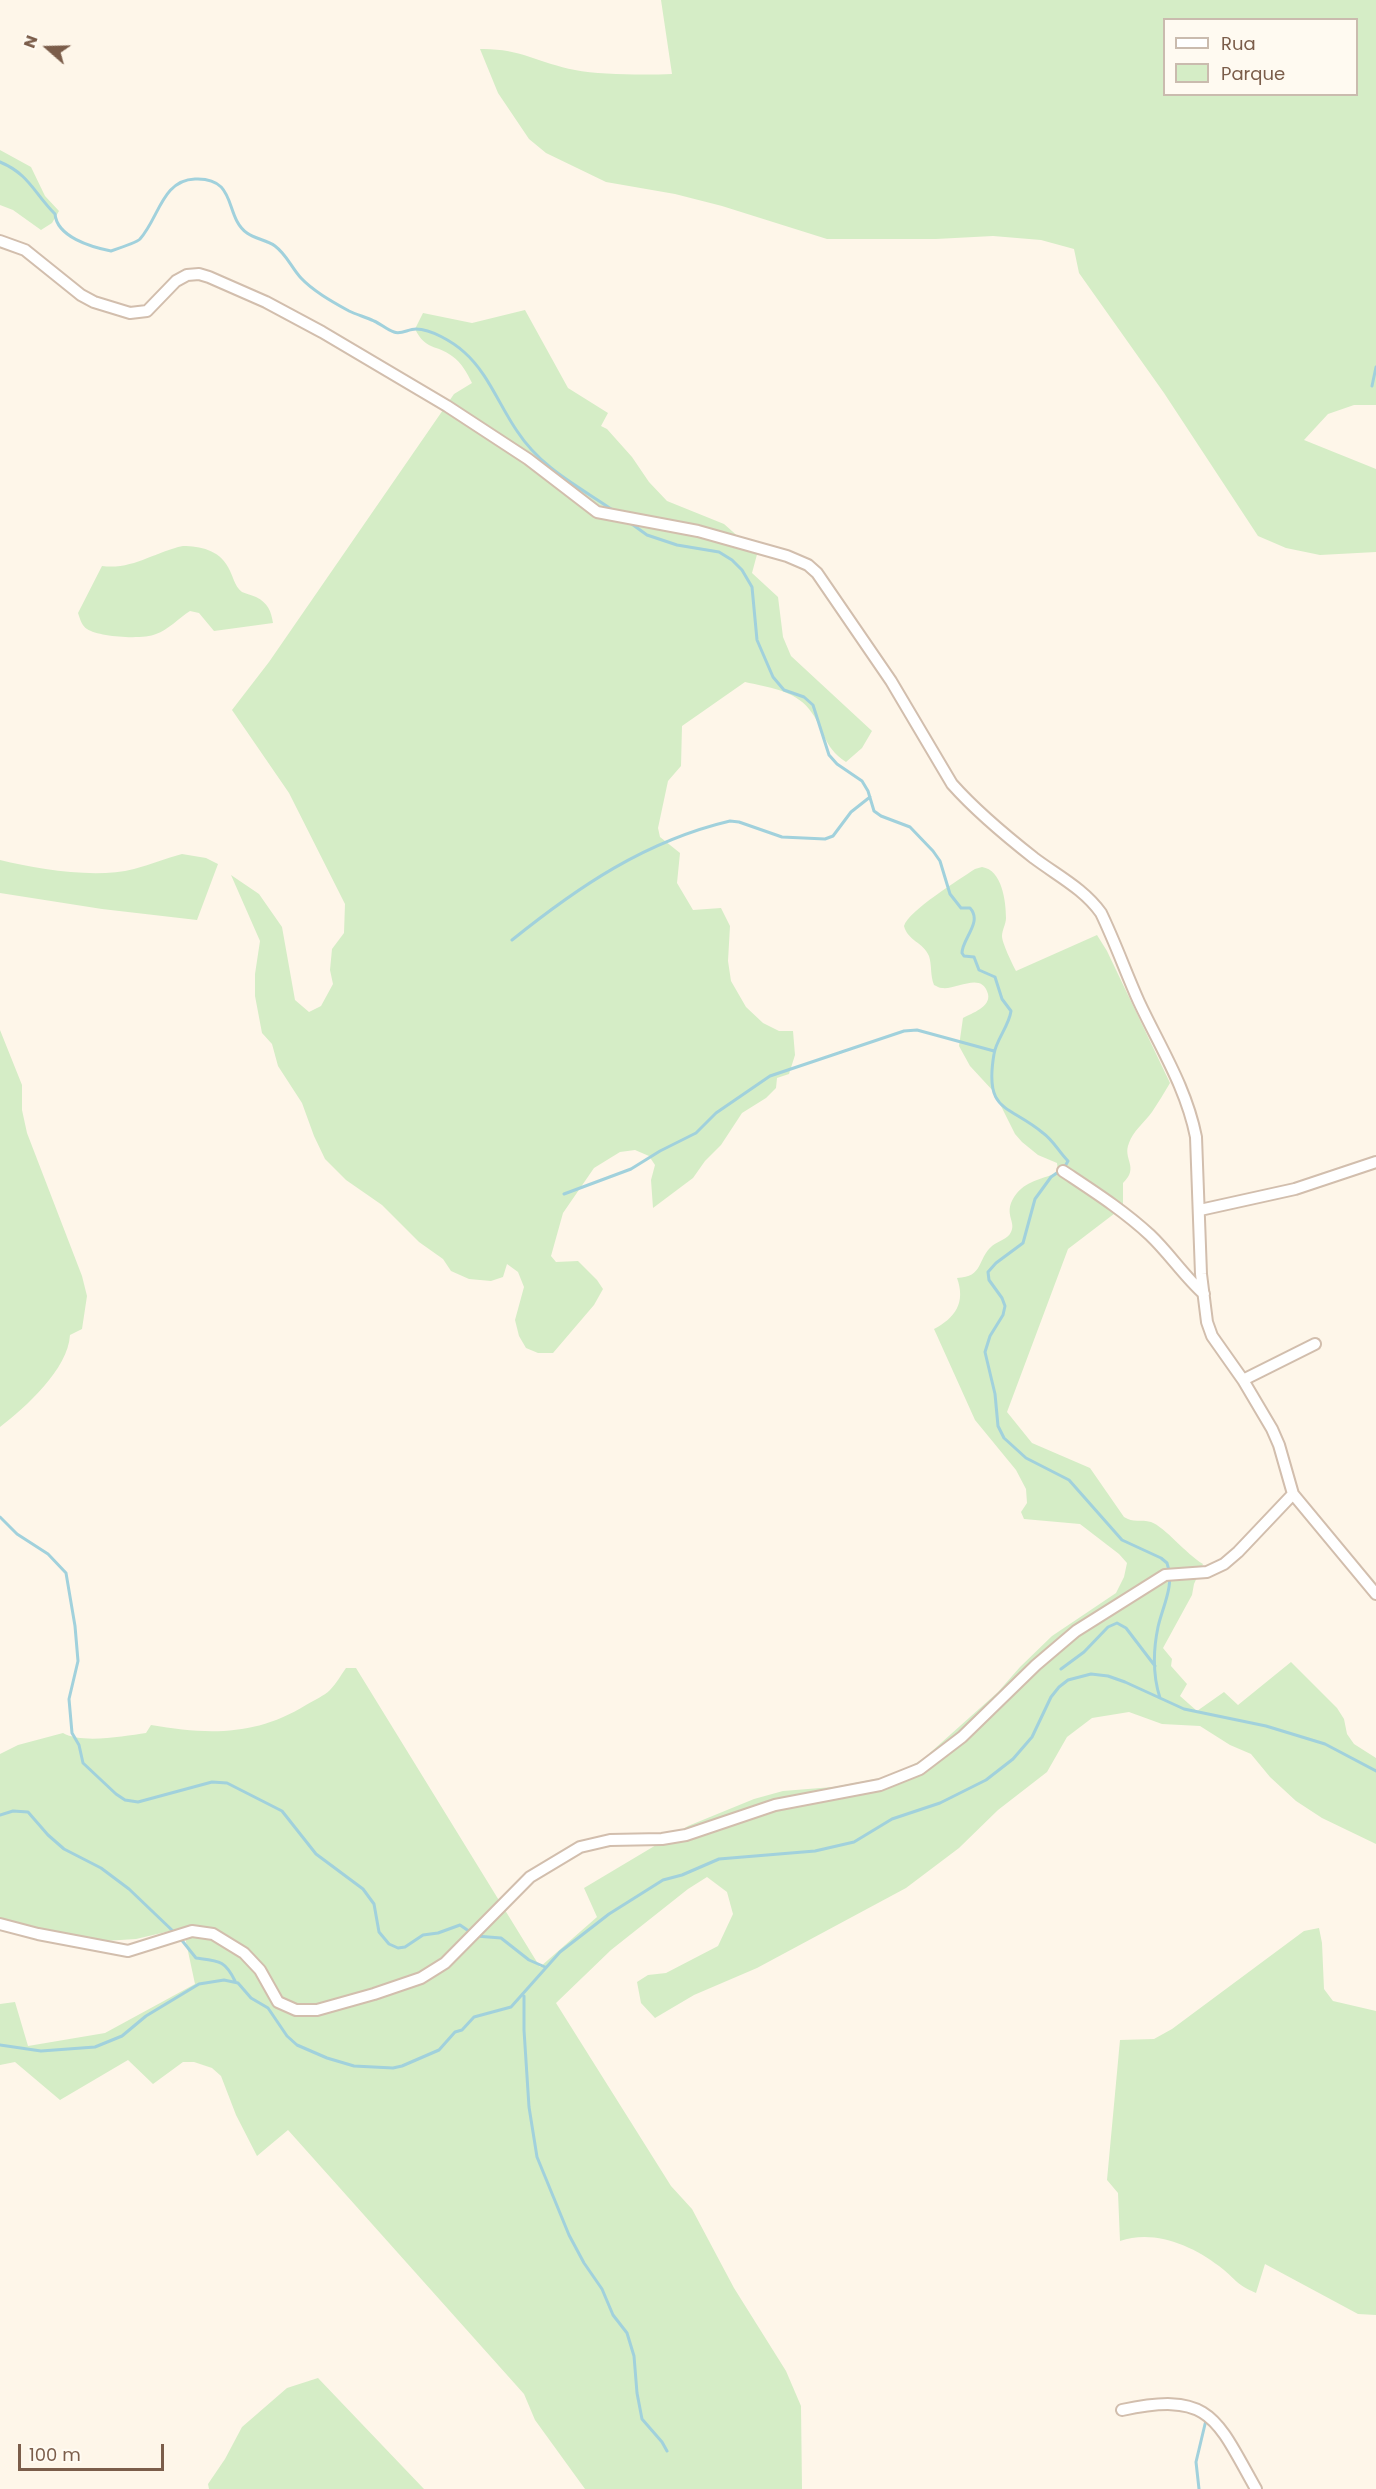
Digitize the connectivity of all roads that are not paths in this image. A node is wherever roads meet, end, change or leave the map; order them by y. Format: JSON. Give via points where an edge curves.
{"nodes":[{"id":1,"x":0,"y":241,"type":"edge"},
{"id":2,"x":1376,"y":1162,"type":"edge"},
{"id":3,"x":1063,"y":1171,"type":"dead end"},
{"id":4,"x":1200,"y":1210,"type":"junction"},
{"id":5,"x":1204,"y":1294,"type":"junction"},
{"id":6,"x":1316,"y":1344,"type":"dead end"},
{"id":7,"x":1243,"y":1380,"type":"junction"},
{"id":8,"x":1293,"y":1494,"type":"junction"},
{"id":9,"x":1376,"y":1594,"type":"edge"},
{"id":10,"x":0,"y":1924,"type":"edge"},
{"id":11,"x":1122,"y":2410,"type":"dead end"},
{"id":12,"x":1256,"y":2489,"type":"edge"}],
"edges":[{"from":1,"to":4,"type":"street","via":[[25,250],[81,295],[130,313],[147,311],[187,275],[209,277],[322,332],[447,406],[528,459],[597,512],[698,531],[808,565],[891,681],[952,784],[1034,858],[1079,889],[1101,914],[1174,1069],[1191,1116]]},
{"from":2,"to":4,"type":"street","via":[[1295,1188]]},
{"from":3,"to":5,"type":"street","via":[[1120,1209]]},
{"from":4,"to":5,"type":"street"},
{"from":5,"to":7,"type":"street","via":[[1212,1336]]},
{"from":6,"to":7,"type":"street"},
{"from":7,"to":8,"type":"street","via":[[1279,1445]]},
{"from":8,"to":9,"type":"street"},
{"from":8,"to":10,"type":"street","via":[[1224,1564],[1207,1572],[1165,1575],[1076,1631],[962,1737],[920,1769],[880,1785],[775,1805],[686,1835],[610,1840],[580,1847],[530,1877],[445,1963],[421,1978],[374,1994],[317,2010],[296,2010],[278,2002],[260,1970],[244,1953],[213,1934],[192,1931],[128,1951]]},
{"from":11,"to":12,"type":"street","via":[[1182,2404],[1210,2416],[1225,2433]]}]}
